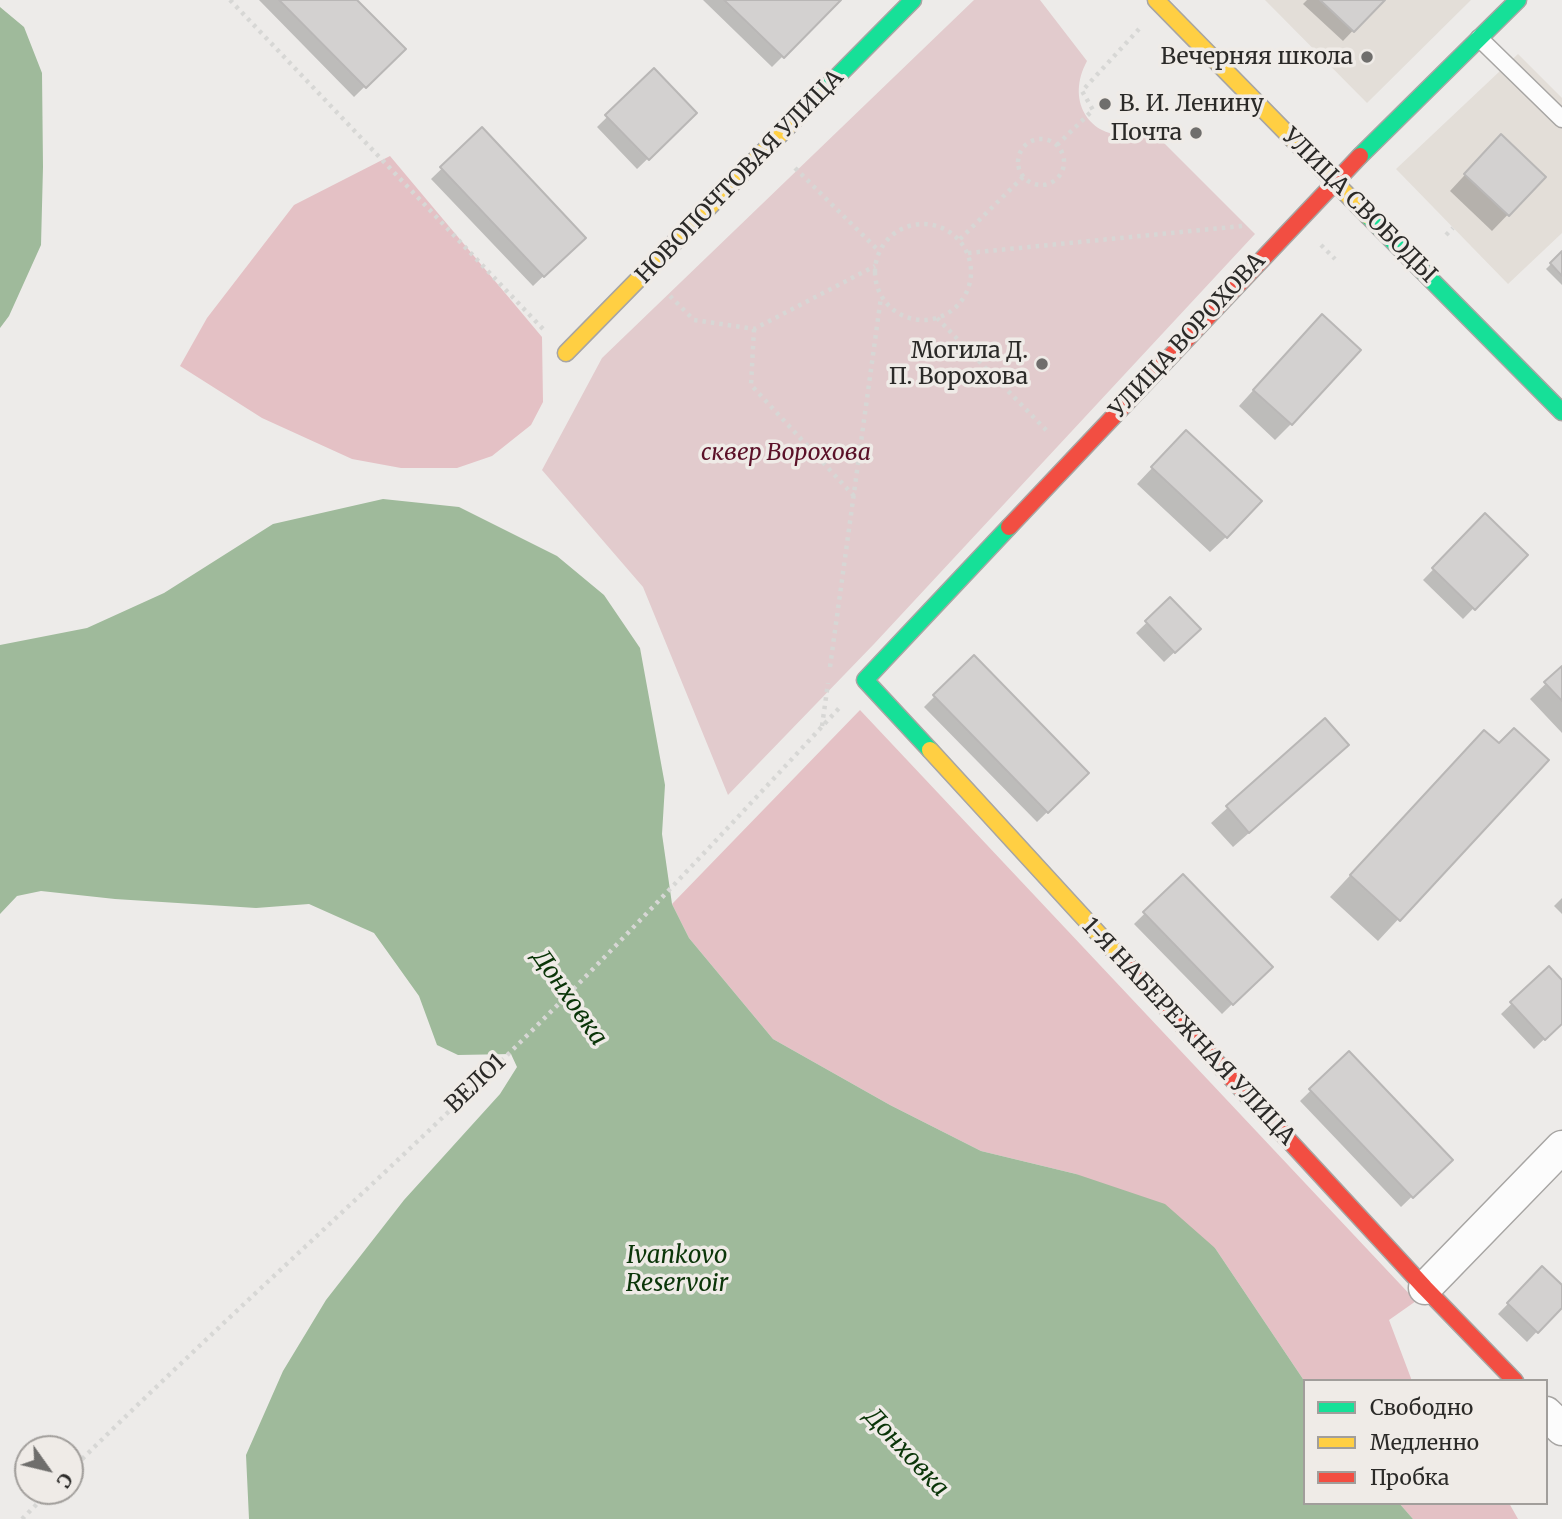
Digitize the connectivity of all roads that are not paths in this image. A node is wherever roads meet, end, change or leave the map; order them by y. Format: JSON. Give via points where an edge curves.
{"nodes":[{"id":1,"x":913,"y":0,"type":"edge"},
{"id":2,"x":1514,"y":2,"type":"edge"},
{"id":3,"x":1158,"y":3,"type":"edge"},
{"id":4,"x":1479,"y":38,"type":"junction"},
{"id":5,"x":1562,"y":119,"type":"edge"},
{"id":6,"x":1334,"y":181,"type":"junction"},
{"id":7,"x":566,"y":353,"type":"road end"},
{"id":8,"x":1562,"y":412,"type":"edge"},
{"id":9,"x":865,"y":680,"type":"joint"},
{"id":10,"x":1562,"y":1147,"type":"edge"},
{"id":11,"x":1424,"y":1288,"type":"junction"},
{"id":12,"x":1513,"y":1379,"type":"edge"},
{"id":13,"x":1548,"y":1415,"type":"edge"},
{"id":14,"x":1562,"y":1429,"type":"edge"}],
"edges":[{"from":1,"to":7,"type":"street","name":"НОВОПОЧТОВАЯ УЛИЦА"},
{"from":2,"to":4,"type":"street","name":"УЛИЦА ВОРОХОВА"},
{"from":3,"to":6,"type":"street","name":"УЛИЦА СВОБОДЫ"},
{"from":4,"to":5,"type":"lane"},
{"from":4,"to":6,"type":"street","name":"УЛИЦА ВОРОХОВА"},
{"from":6,"to":8,"type":"street","name":"УЛИЦА СВОБОДЫ"},
{"from":6,"to":9,"type":"street","name":"УЛИЦА ВОРОХОВА"},
{"from":9,"to":11,"type":"street","name":"1-Я НАБЕРЕЖНАЯ УЛИЦА"},
{"from":10,"to":11,"type":"street"},
{"from":11,"to":12,"type":"street","name":"1-Я НАБЕРЕЖНАЯ УЛИЦА"},
{"from":13,"to":14,"type":"street"}]}
